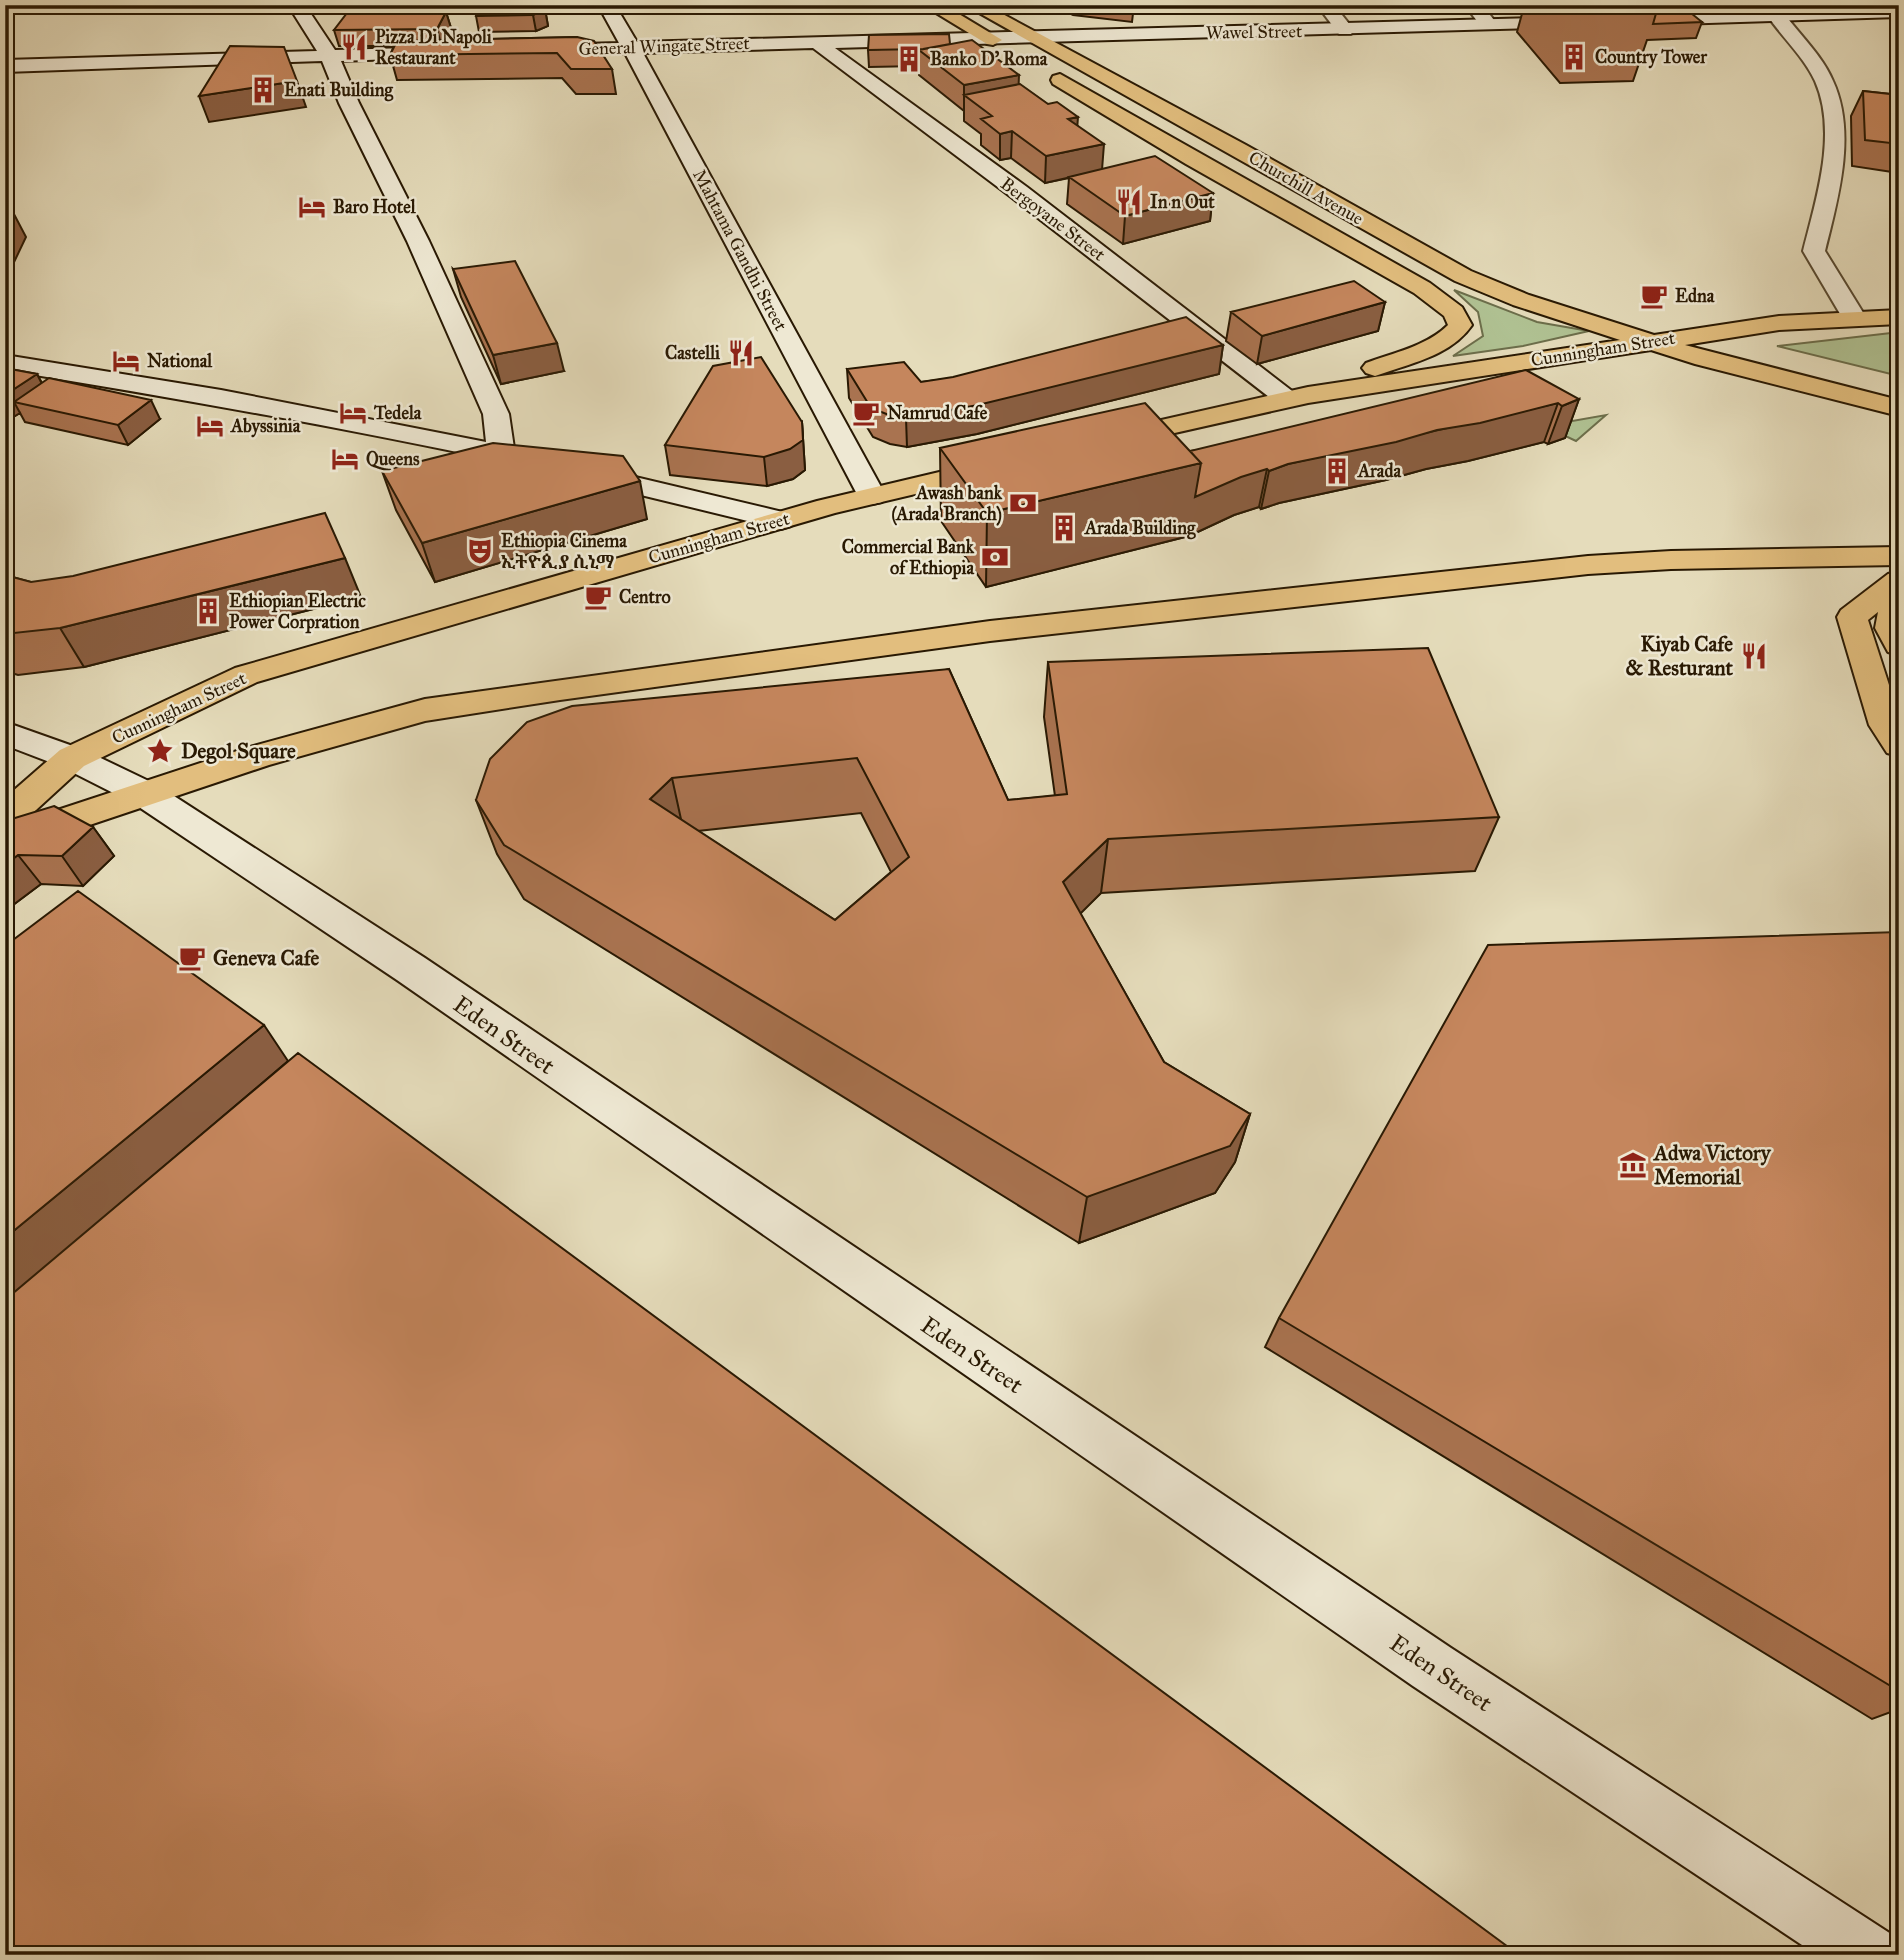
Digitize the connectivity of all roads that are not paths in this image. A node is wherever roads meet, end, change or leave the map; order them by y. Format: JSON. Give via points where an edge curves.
{"nodes":[{"id":1,"x":296,"y":5,"type":"edge"},
{"id":2,"x":606,"y":5,"type":"edge"},
{"id":3,"x":931,"y":5,"type":"edge"},
{"id":4,"x":973,"y":5,"type":"edge"},
{"id":5,"x":1325,"y":5,"type":"edge"},
{"id":6,"x":1473,"y":5,"type":"edge"},
{"id":7,"x":1899,"y":12,"type":"edge"},
{"id":8,"x":1776,"y":15,"type":"junction"},
{"id":9,"x":1626,"y":20,"type":"dead end"},
{"id":10,"x":1585,"y":22,"type":"dead end"},
{"id":11,"x":1489,"y":25,"type":"junction"},
{"id":12,"x":1345,"y":30,"type":"junction"},
{"id":13,"x":987,"y":36,"type":"junction"},
{"id":14,"x":816,"y":42,"type":"junction"},
{"id":15,"x":1025,"y":46,"type":"junction"},
{"id":16,"x":632,"y":47,"type":"junction"},
{"id":17,"x":525,"y":50,"type":"edge"},
{"id":18,"x":469,"y":52,"type":"edge"},
{"id":19,"x":330,"y":55,"type":"junction"},
{"id":20,"x":5,"y":66,"type":"edge"},
{"id":21,"x":1043,"y":70,"type":"dead end"},
{"id":22,"x":1899,"y":317,"type":"edge"},
{"id":23,"x":1855,"y":319,"type":"junction"},
{"id":24,"x":1652,"y":342,"type":"junction"},
{"id":25,"x":1440,"y":343,"type":"joint"},
{"id":26,"x":5,"y":362,"type":"edge"},
{"id":27,"x":1298,"y":397,"type":"junction"},
{"id":28,"x":1899,"y":408,"type":"edge"},
{"id":29,"x":1088,"y":445,"type":"edge"},
{"id":30,"x":501,"y":453,"type":"junction"},
{"id":31,"x":1020,"y":461,"type":"edge"},
{"id":32,"x":872,"y":496,"type":"junction"},
{"id":33,"x":781,"y":520,"type":"junction"},
{"id":34,"x":1899,"y":555,"type":"edge"},
{"id":35,"x":1899,"y":580,"type":"edge"},
{"id":36,"x":1899,"y":645,"type":"edge"},
{"id":37,"x":5,"y":733,"type":"edge"},
{"id":38,"x":1899,"y":745,"type":"edge"},
{"id":39,"x":72,"y":758,"type":"junction"},
{"id":40,"x":145,"y":794,"type":"junction"},
{"id":41,"x":5,"y":818,"type":"edge"},
{"id":42,"x":5,"y":840,"type":"edge"},
{"id":43,"x":1870,"y":1955,"type":"edge"}],
"edges":[{"from":1,"to":19,"type":"main road"},
{"from":2,"to":16,"type":"main road","name":"Mahtama Gandhi Street"},
{"from":3,"to":13,"type":"main road","name":"Churchill Avenue"},
{"from":4,"to":15,"type":"main road","name":"Churchill Avenue"},
{"from":5,"to":12,"type":"main road"},
{"from":6,"to":11,"type":"main road"},
{"from":7,"to":8,"type":"main road"},
{"from":8,"to":9,"type":"main road"},
{"from":8,"to":23,"type":"main road","via":[[1829,96],[1834,152],[1814,251]]},
{"from":10,"to":11,"type":"main road","name":"Wawel Street"},
{"from":11,"to":12,"type":"main road","name":"Wawel Street"},
{"from":12,"to":15,"type":"main road","name":"Wawel Street"},
{"from":13,"to":14,"type":"main road","name":"General Wingate Street"},
{"from":13,"to":15,"type":"main road","name":"Churchill Avenue"},
{"from":14,"to":16,"type":"main road","name":"General Wingate Street"},
{"from":14,"to":27,"type":"main road","name":"Bergoyane Street"},
{"from":15,"to":24,"type":"main road","name":"Churchill Avenue","via":[[1229,143],[1449,270],[1521,300]]},
{"from":16,"to":17,"type":"main road","name":"General Wingate Street"},
{"from":16,"to":32,"type":"main road","name":"Mahtama Gandhi Street"},
{"from":18,"to":19,"type":"main road"},
{"from":19,"to":20,"type":"main road"},
{"from":19,"to":30,"type":"main road","via":[[496,414]]},
{"from":21,"to":25,"type":"main road","name":"Churchill Avenue","via":[[1441,300],[1460,325],[1456,334]]},
{"from":22,"to":23,"type":"main road","name":"Cunningham Street"},
{"from":23,"to":24,"type":"main road","name":"Cunningham Street","via":[[1779,323]]},
{"from":24,"to":27,"type":"main road","name":"Cunningham Street"},
{"from":24,"to":28,"type":"main road","name":"Churchill Avenue"},
{"from":25,"to":27,"type":"main road","name":"Cunningham Street"},
{"from":26,"to":30,"type":"main road","via":[[221,398]]},
{"from":27,"to":29,"type":"main road","name":"Cunningham Street"},
{"from":30,"to":33,"type":"main road"},
{"from":31,"to":32,"type":"main road","name":"Cunningham Street"},
{"from":32,"to":33,"type":"main road","name":"Cunningham Street"},
{"from":33,"to":39,"type":"main road","name":"Cunningham Street","via":[[247,675]]},
{"from":34,"to":40,"type":"main road","via":[[1588,565],[990,631],[560,689],[425,710],[258,756]]},
{"from":35,"to":36,"type":"main road","via":[[1889,628]]},
{"from":35,"to":38,"type":"main road","via":[[1852,617],[1885,725]]},
{"from":37,"to":39,"type":"main road","name":"Eden Street"},
{"from":39,"to":40,"type":"main road","name":"Eden Street"},
{"from":39,"to":41,"type":"main road","name":"Cunningham Street"},
{"from":40,"to":42,"type":"main road"},
{"from":40,"to":43,"type":"main road","name":"Eden Street","via":[[411,969],[1409,1652]]}]}
